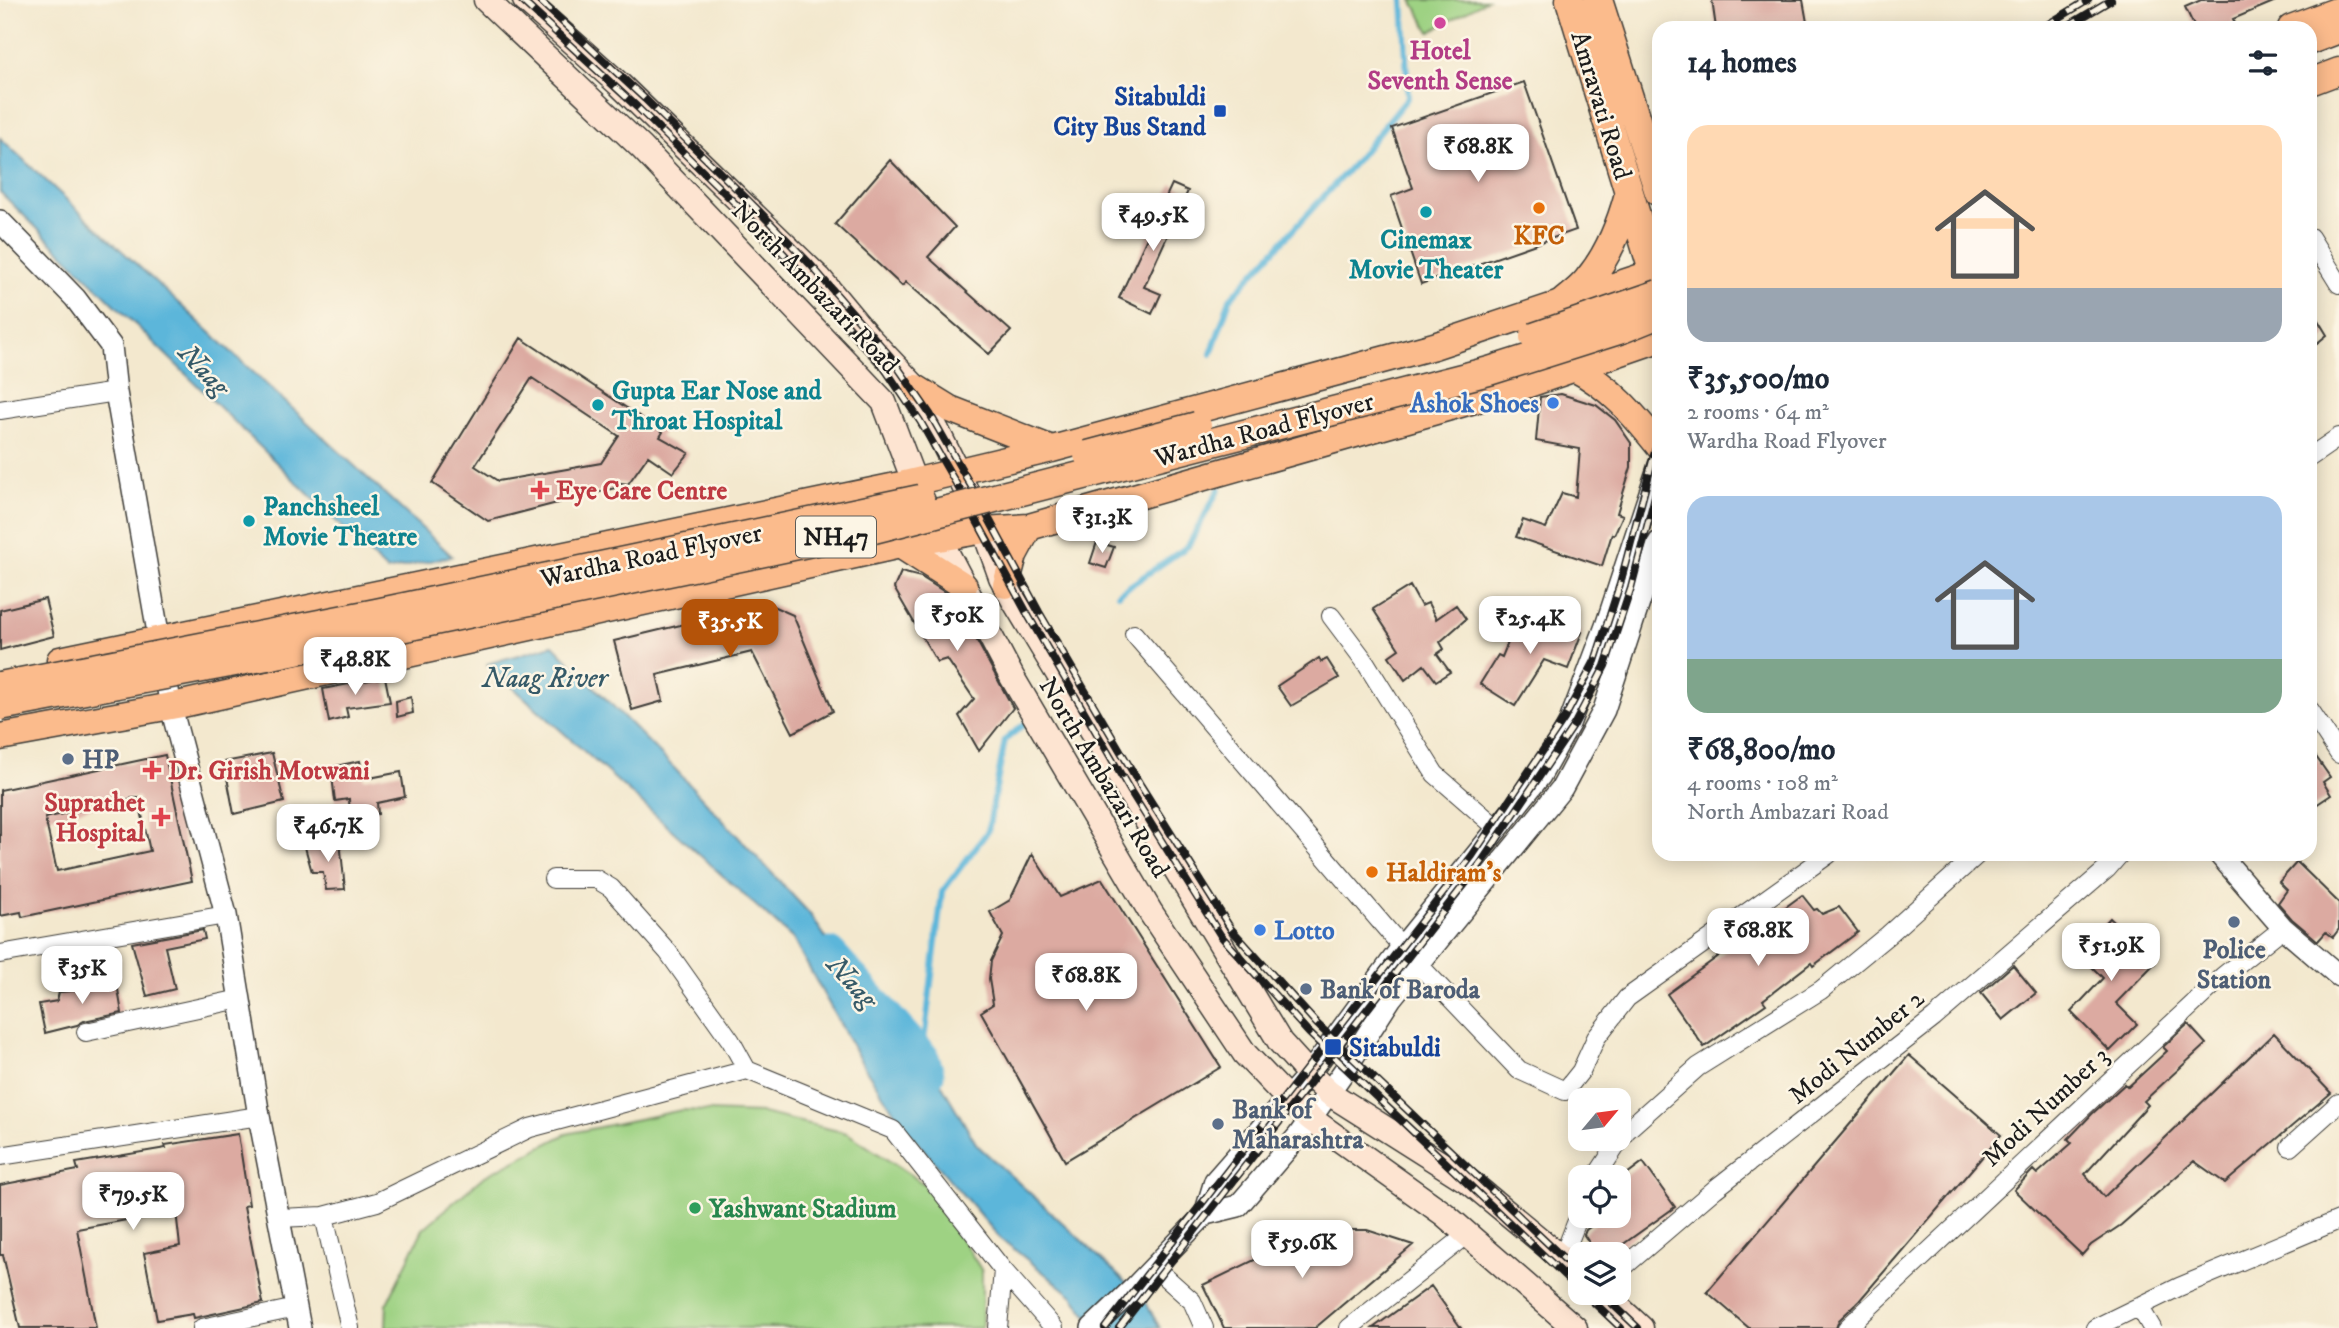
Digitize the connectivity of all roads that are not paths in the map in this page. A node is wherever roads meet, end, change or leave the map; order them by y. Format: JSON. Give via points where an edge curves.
{"nodes":[{"id":1,"x":486,"y":0,"type":"edge"},
{"id":2,"x":525,"y":0,"type":"edge"},
{"id":3,"x":1570,"y":0,"type":"edge"},
{"id":4,"x":1598,"y":0,"type":"edge"},
{"id":5,"x":2339,"y":10,"type":"edge"},
{"id":6,"x":2310,"y":21,"type":"edge"},
{"id":7,"x":2339,"y":29,"type":"edge"},
{"id":8,"x":2317,"y":37,"type":"edge"},
{"id":9,"x":2339,"y":49,"type":"edge"},
{"id":10,"x":2317,"y":57,"type":"edge"},
{"id":11,"x":2339,"y":71,"type":"edge"},
{"id":12,"x":2317,"y":79,"type":"edge"},
{"id":13,"x":620,"y":85,"type":"junction"},
{"id":14,"x":600,"y":109,"type":"junction"},
{"id":15,"x":1652,"y":168,"type":"edge"},
{"id":16,"x":1629,"y":194,"type":"junction"},
{"id":17,"x":0,"y":221,"type":"edge"},
{"id":18,"x":2317,"y":248,"type":"edge"},
{"id":19,"x":1652,"y":264,"type":"edge"},
{"id":20,"x":1652,"y":283,"type":"edge"},
{"id":21,"x":2339,"y":284,"type":"edge"},
{"id":22,"x":1652,"y":285,"type":"edge"},
{"id":23,"x":1563,"y":303,"type":"junction"},
{"id":24,"x":1652,"y":317,"type":"edge"},
{"id":25,"x":1652,"y":341,"type":"edge"},
{"id":26,"x":1574,"y":368,"type":"junction"},
{"id":27,"x":916,"y":388,"type":"junction"},
{"id":28,"x":116,"y":392,"type":"junction"},
{"id":29,"x":0,"y":410,"type":"edge"},
{"id":30,"x":2339,"y":437,"type":"edge"},
{"id":31,"x":1652,"y":438,"type":"edge"},
{"id":32,"x":1052,"y":449,"type":"junction"},
{"id":33,"x":2317,"y":452,"type":"edge"},
{"id":34,"x":957,"y":471,"type":"junction"},
{"id":35,"x":914,"y":481,"type":"junction"},
{"id":36,"x":1652,"y":486,"type":"edge"},
{"id":37,"x":1029,"y":527,"type":"junction"},
{"id":38,"x":985,"y":530,"type":"junction"},
{"id":39,"x":939,"y":538,"type":"junction"},
{"id":40,"x":900,"y":545,"type":"junction"},
{"id":41,"x":1652,"y":563,"type":"edge"},
{"id":42,"x":1006,"y":585,"type":"junction"},
{"id":43,"x":964,"y":586,"type":"junction"},
{"id":44,"x":1331,"y":616,"type":"dead end"},
{"id":45,"x":1133,"y":634,"type":"dead end"},
{"id":46,"x":159,"y":639,"type":"junction"},
{"id":47,"x":0,"y":672,"type":"edge"},
{"id":48,"x":0,"y":686,"type":"edge"},
{"id":49,"x":0,"y":706,"type":"edge"},
{"id":50,"x":171,"y":706,"type":"junction"},
{"id":51,"x":2317,"y":721,"type":"edge"},
{"id":52,"x":0,"y":737,"type":"edge"},
{"id":53,"x":2339,"y":754,"type":"edge"},
{"id":54,"x":1498,"y":829,"type":"junction"},
{"id":55,"x":1819,"y":861,"type":"edge"},
{"id":56,"x":1970,"y":861,"type":"edge"},
{"id":57,"x":2114,"y":861,"type":"edge"},
{"id":58,"x":2225,"y":861,"type":"edge"},
{"id":59,"x":553,"y":879,"type":"dead end"},
{"id":60,"x":226,"y":915,"type":"junction"},
{"id":61,"x":2283,"y":928,"type":"junction"},
{"id":62,"x":1402,"y":947,"type":"junction"},
{"id":63,"x":0,"y":954,"type":"edge"},
{"id":64,"x":1418,"y":964,"type":"junction"},
{"id":65,"x":2337,"y":970,"type":"edge"},
{"id":66,"x":240,"y":999,"type":"junction"},
{"id":67,"x":86,"y":1032,"type":"dead end"},
{"id":68,"x":747,"y":1070,"type":"junction"},
{"id":69,"x":1309,"y":1074,"type":"junction"},
{"id":70,"x":1329,"y":1093,"type":"junction"},
{"id":71,"x":1288,"y":1099,"type":"junction"},
{"id":72,"x":2339,"y":1103,"type":"edge"},
{"id":73,"x":259,"y":1116,"type":"junction"},
{"id":74,"x":1311,"y":1119,"type":"junction"},
{"id":75,"x":2290,"y":1147,"type":"dead end"},
{"id":76,"x":0,"y":1156,"type":"edge"},
{"id":77,"x":1604,"y":1165,"type":"edge"},
{"id":78,"x":1205,"y":1214,"type":"junction"},
{"id":79,"x":324,"y":1216,"type":"junction"},
{"id":80,"x":279,"y":1218,"type":"junction"},
{"id":81,"x":2339,"y":1220,"type":"edge"},
{"id":82,"x":1468,"y":1234,"type":"junction"},
{"id":83,"x":1631,"y":1261,"type":"edge"},
{"id":84,"x":1568,"y":1262,"type":"edge"},
{"id":85,"x":1154,"y":1268,"type":"junction"},
{"id":86,"x":1003,"y":1270,"type":"junction"},
{"id":87,"x":1616,"y":1305,"type":"edge"},
{"id":88,"x":2139,"y":1306,"type":"junction"},
{"id":89,"x":298,"y":1318,"type":"edge"},
{"id":90,"x":202,"y":1328,"type":"edge"},
{"id":91,"x":349,"y":1328,"type":"edge"},
{"id":92,"x":998,"y":1328,"type":"edge"},
{"id":93,"x":1054,"y":1328,"type":"edge"},
{"id":94,"x":1092,"y":1328,"type":"edge"},
{"id":95,"x":1204,"y":1328,"type":"edge"},
{"id":96,"x":1349,"y":1328,"type":"edge"},
{"id":97,"x":1575,"y":1328,"type":"edge"},
{"id":98,"x":1642,"y":1328,"type":"edge"},
{"id":99,"x":1847,"y":1328,"type":"edge"},
{"id":100,"x":2095,"y":1328,"type":"edge"},
{"id":101,"x":2151,"y":1328,"type":"edge"}],
"edges":[{"from":1,"to":14,"type":"main road","name":"North Ambazari Road"},
{"from":2,"to":13,"type":"main road","name":"North Ambazari Road"},
{"from":3,"to":16,"type":"highway","name":"Amravati Road"},
{"from":4,"to":15,"type":"highway","name":"Amravati Road"},
{"from":5,"to":6,"type":"main road"},
{"from":7,"to":8,"type":"highway"},
{"from":9,"to":10,"type":"highway"},
{"from":11,"to":12,"type":"main road"},
{"from":13,"to":14,"type":"main road"},
{"from":13,"to":27,"type":"main road","name":"North Ambazari Road","via":[[819,278]]},
{"from":14,"to":35,"type":"main road","name":"North Ambazari Road","via":[[883,401]]},
{"from":16,"to":19,"type":"highway","name":"Amravati Road"},
{"from":16,"to":23,"type":"highway","via":[[1600,262]]},
{"from":17,"to":28,"type":"street","via":[[75,298],[111,345]]},
{"from":18,"to":21,"type":"street"},
{"from":20,"to":23,"type":"main road"},
{"from":22,"to":48,"type":"highway","name":"Wardha Road Flyover","number":"NH47","bridge":true,"via":[[1514,344],[909,501]]},
{"from":23,"to":32,"type":"main road","via":[[1434,346]]},
{"from":24,"to":49,"type":"highway","name":"Wardha Road Flyover","number":"NH47","bridge":true,"via":[[1489,371],[874,529],[267,656]]},
{"from":25,"to":26,"type":"main road"},
{"from":26,"to":31,"type":"main road","via":[[1614,394]]},
{"from":26,"to":37,"type":"main road"},
{"from":27,"to":32,"type":"main road","via":[[950,409]]},
{"from":27,"to":34,"type":"main road","name":"North Ambazari Road"},
{"from":28,"to":29,"type":"street"},
{"from":28,"to":46,"type":"street"},
{"from":30,"to":33,"type":"street"},
{"from":32,"to":34,"type":"main road"},
{"from":34,"to":35,"type":"main road"},
{"from":34,"to":38,"type":"main road","name":"North Ambazari Road"},
{"from":35,"to":39,"type":"main road","name":"North Ambazari Road"},
{"from":35,"to":46,"type":"main road"},
{"from":36,"to":54,"type":"street","via":[[1569,724],[1541,776]]},
{"from":37,"to":38,"type":"main road"},
{"from":37,"to":42,"type":"main road","via":[[1014,555]]},
{"from":38,"to":39,"type":"main road"},
{"from":38,"to":42,"type":"main road","name":"North Ambazari Road"},
{"from":39,"to":40,"type":"main road"},
{"from":39,"to":43,"type":"main road","name":"North Ambazari Road"},
{"from":40,"to":43,"type":"main road"},
{"from":40,"to":50,"type":"main road"},
{"from":41,"to":64,"type":"street","via":[[1604,710],[1562,788]]},
{"from":42,"to":69,"type":"main road","name":"North Ambazari Road","via":[[1280,1042]]},
{"from":43,"to":71,"type":"main road","name":"North Ambazari Road","via":[[1151,914],[1245,1054]]},
{"from":44,"to":54,"type":"street","via":[[1435,774]]},
{"from":45,"to":62,"type":"street"},
{"from":46,"to":47,"type":"main road"},
{"from":46,"to":50,"type":"street"},
{"from":50,"to":52,"type":"main road"},
{"from":50,"to":60,"type":"street"},
{"from":51,"to":53,"type":"street"},
{"from":54,"to":62,"type":"street"},
{"from":55,"to":64,"type":"street","via":[[1627,998],[1596,1038],[1581,1071],[1565,1091],[1519,1070]]},
{"from":56,"to":77,"type":"street","via":[[1821,990],[1698,1068],[1626,1131]]},
{"from":57,"to":83,"type":"street","name":"Modi Number 2","via":[[1934,1018]]},
{"from":58,"to":61,"type":"street"},
{"from":59,"to":68,"type":"street","via":[[596,879],[611,888],[668,952]]},
{"from":60,"to":63,"type":"street"},
{"from":60,"to":66,"type":"street"},
{"from":61,"to":65,"type":"street"},
{"from":61,"to":99,"type":"street","name":"Modi Number 3","via":[[2223,976]]},
{"from":62,"to":69,"type":"street"},
{"from":64,"to":70,"type":"street"},
{"from":66,"to":67,"type":"street"},
{"from":66,"to":73,"type":"street"},
{"from":68,"to":79,"type":"street","via":[[530,1128],[377,1202]]},
{"from":68,"to":86,"type":"street","via":[[893,1130]]},
{"from":69,"to":70,"type":"main road","name":"North Ambazari Road"},
{"from":69,"to":71,"type":"street"},
{"from":70,"to":74,"type":"street"},
{"from":70,"to":84,"type":"main road","name":"North Ambazari Road","via":[[1472,1183]]},
{"from":71,"to":74,"type":"main road","name":"North Ambazari Road"},
{"from":71,"to":78,"type":"street","via":[[1215,1181]]},
{"from":72,"to":75,"type":"street"},
{"from":73,"to":76,"type":"street"},
{"from":73,"to":80,"type":"street"},
{"from":74,"to":78,"type":"street","via":[[1238,1206]]},
{"from":74,"to":82,"type":"main road","name":"North Ambazari Road"},
{"from":78,"to":85,"type":"street"},
{"from":79,"to":80,"type":"street"},
{"from":79,"to":91,"type":"street"},
{"from":80,"to":89,"type":"street"},
{"from":81,"to":88,"type":"street"},
{"from":82,"to":96,"type":"street"},
{"from":82,"to":97,"type":"main road","name":"North Ambazari Road"},
{"from":85,"to":94,"type":"street"},
{"from":85,"to":95,"type":"street","via":[[1192,1301]]},
{"from":86,"to":92,"type":"street"},
{"from":86,"to":93,"type":"street"},
{"from":87,"to":98,"type":"main road"},
{"from":88,"to":100,"type":"street"},
{"from":88,"to":101,"type":"street"},
{"from":89,"to":90,"type":"street"}]}
